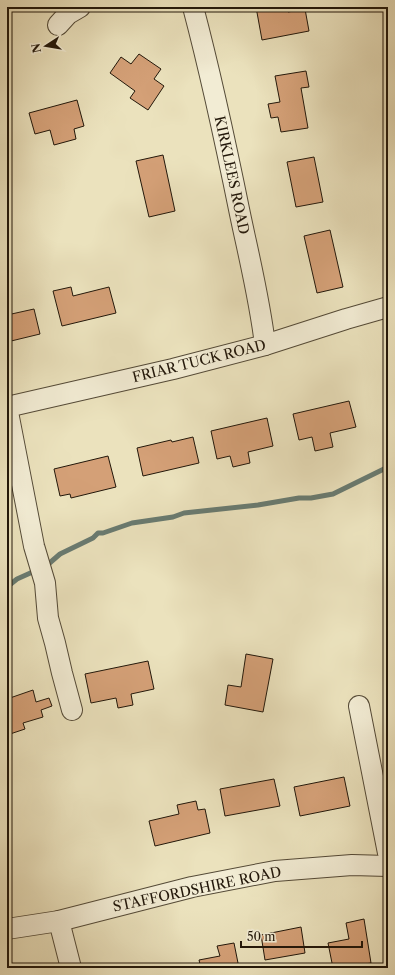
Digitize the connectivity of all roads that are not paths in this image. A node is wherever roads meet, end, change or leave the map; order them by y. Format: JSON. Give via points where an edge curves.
{"nodes":[{"id":1,"x":80,"y":7,"type":"edge"},
{"id":2,"x":193,"y":7,"type":"edge"},
{"id":3,"x":58,"y":25,"type":"dead end"},
{"id":4,"x":388,"y":307,"type":"edge"},
{"id":5,"x":266,"y":345,"type":"junction"},
{"id":6,"x":7,"y":407,"type":"edge"},
{"id":7,"x":359,"y":706,"type":"dead end"},
{"id":8,"x":72,"y":710,"type":"dead end"},
{"id":9,"x":388,"y":853,"type":"edge"},
{"id":10,"x":388,"y":866,"type":"edge"},
{"id":11,"x":59,"y":921,"type":"junction"},
{"id":12,"x":7,"y":929,"type":"edge"},
{"id":13,"x":70,"y":968,"type":"edge"}],
"edges":[{"from":1,"to":3,"type":"street","via":[[68,14]]},
{"from":2,"to":5,"type":"street","name":"KIRKLEES ROAD","via":[[234,184]]},
{"from":4,"to":5,"type":"street","name":"FRIAR TUCK ROAD"},
{"from":5,"to":6,"type":"street","name":"FRIAR TUCK ROAD"},
{"from":6,"to":8,"type":"street","via":[[34,546],[45,583],[48,618]]},
{"from":7,"to":9,"type":"street"},
{"from":10,"to":11,"type":"street","name":"STAFFORDSHIRE ROAD","via":[[352,865],[276,871],[192,887]]},
{"from":11,"to":12,"type":"street","name":"STAFFORDSHIRE ROAD"},
{"from":11,"to":13,"type":"street"}]}
